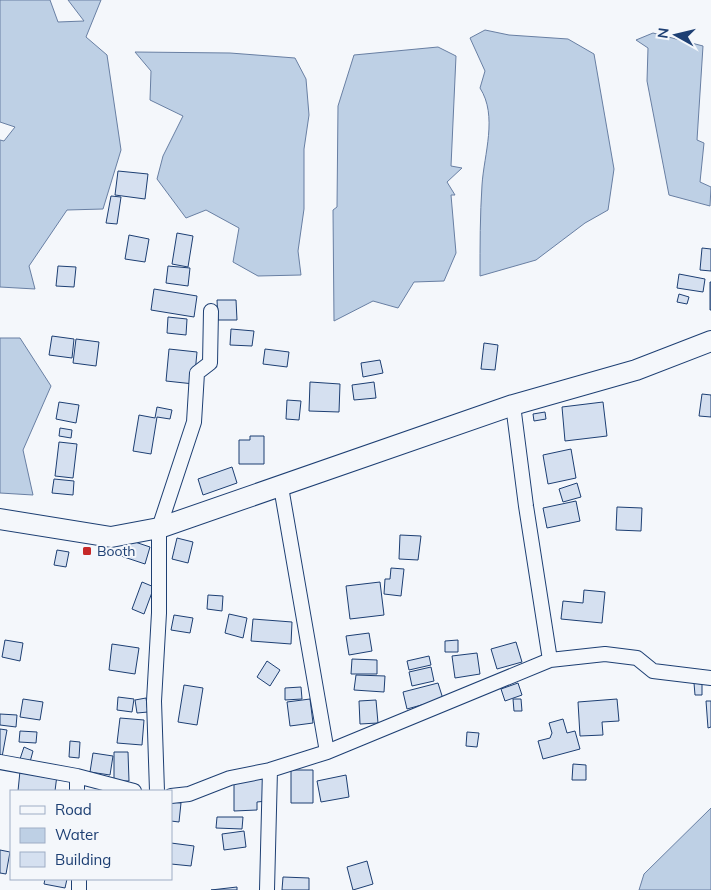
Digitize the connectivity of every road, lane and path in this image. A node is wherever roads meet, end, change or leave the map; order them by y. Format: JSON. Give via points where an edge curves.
{"nodes":[{"id":1,"x":211,"y":311,"type":"dead end"},
{"id":2,"x":711,"y":341,"type":"edge"},
{"id":3,"x":513,"y":405,"type":"junction"},
{"id":4,"x":281,"y":487,"type":"junction"},
{"id":5,"x":0,"y":519,"type":"edge"},
{"id":6,"x":159,"y":528,"type":"junction"},
{"id":7,"x":550,"y":660,"type":"junction"},
{"id":8,"x":711,"y":678,"type":"edge"},
{"id":9,"x":327,"y":752,"type":"junction"},
{"id":10,"x":0,"y":762,"type":"edge"},
{"id":11,"x":270,"y":770,"type":"junction"},
{"id":12,"x":77,"y":776,"type":"junction"},
{"id":13,"x":77,"y":790,"type":"edge"},
{"id":14,"x":130,"y":790,"type":"edge"},
{"id":15,"x":157,"y":790,"type":"edge"},
{"id":16,"x":172,"y":796,"type":"edge"},
{"id":17,"x":267,"y":890,"type":"edge"}],
"edges":[{"from":1,"to":6,"type":"street","via":[[210,364],[197,373],[194,422]]},
{"from":2,"to":3,"type":"main road","via":[[636,370]]},
{"from":3,"to":4,"type":"main road"},
{"from":3,"to":7,"type":"street"},
{"from":4,"to":6,"type":"main road"},
{"from":4,"to":9,"type":"street"},
{"from":5,"to":6,"type":"main road","via":[[111,537]]},
{"from":6,"to":15,"type":"street","via":[[154,701]]},
{"from":7,"to":8,"type":"street","via":[[605,654],[637,658],[653,671]]},
{"from":7,"to":9,"type":"street"},
{"from":9,"to":11,"type":"street"},
{"from":10,"to":12,"type":"street"},
{"from":11,"to":16,"type":"street","via":[[230,778],[189,794]]},
{"from":11,"to":17,"type":"street"},
{"from":12,"to":13,"type":"street"},
{"from":12,"to":14,"type":"street"}]}
